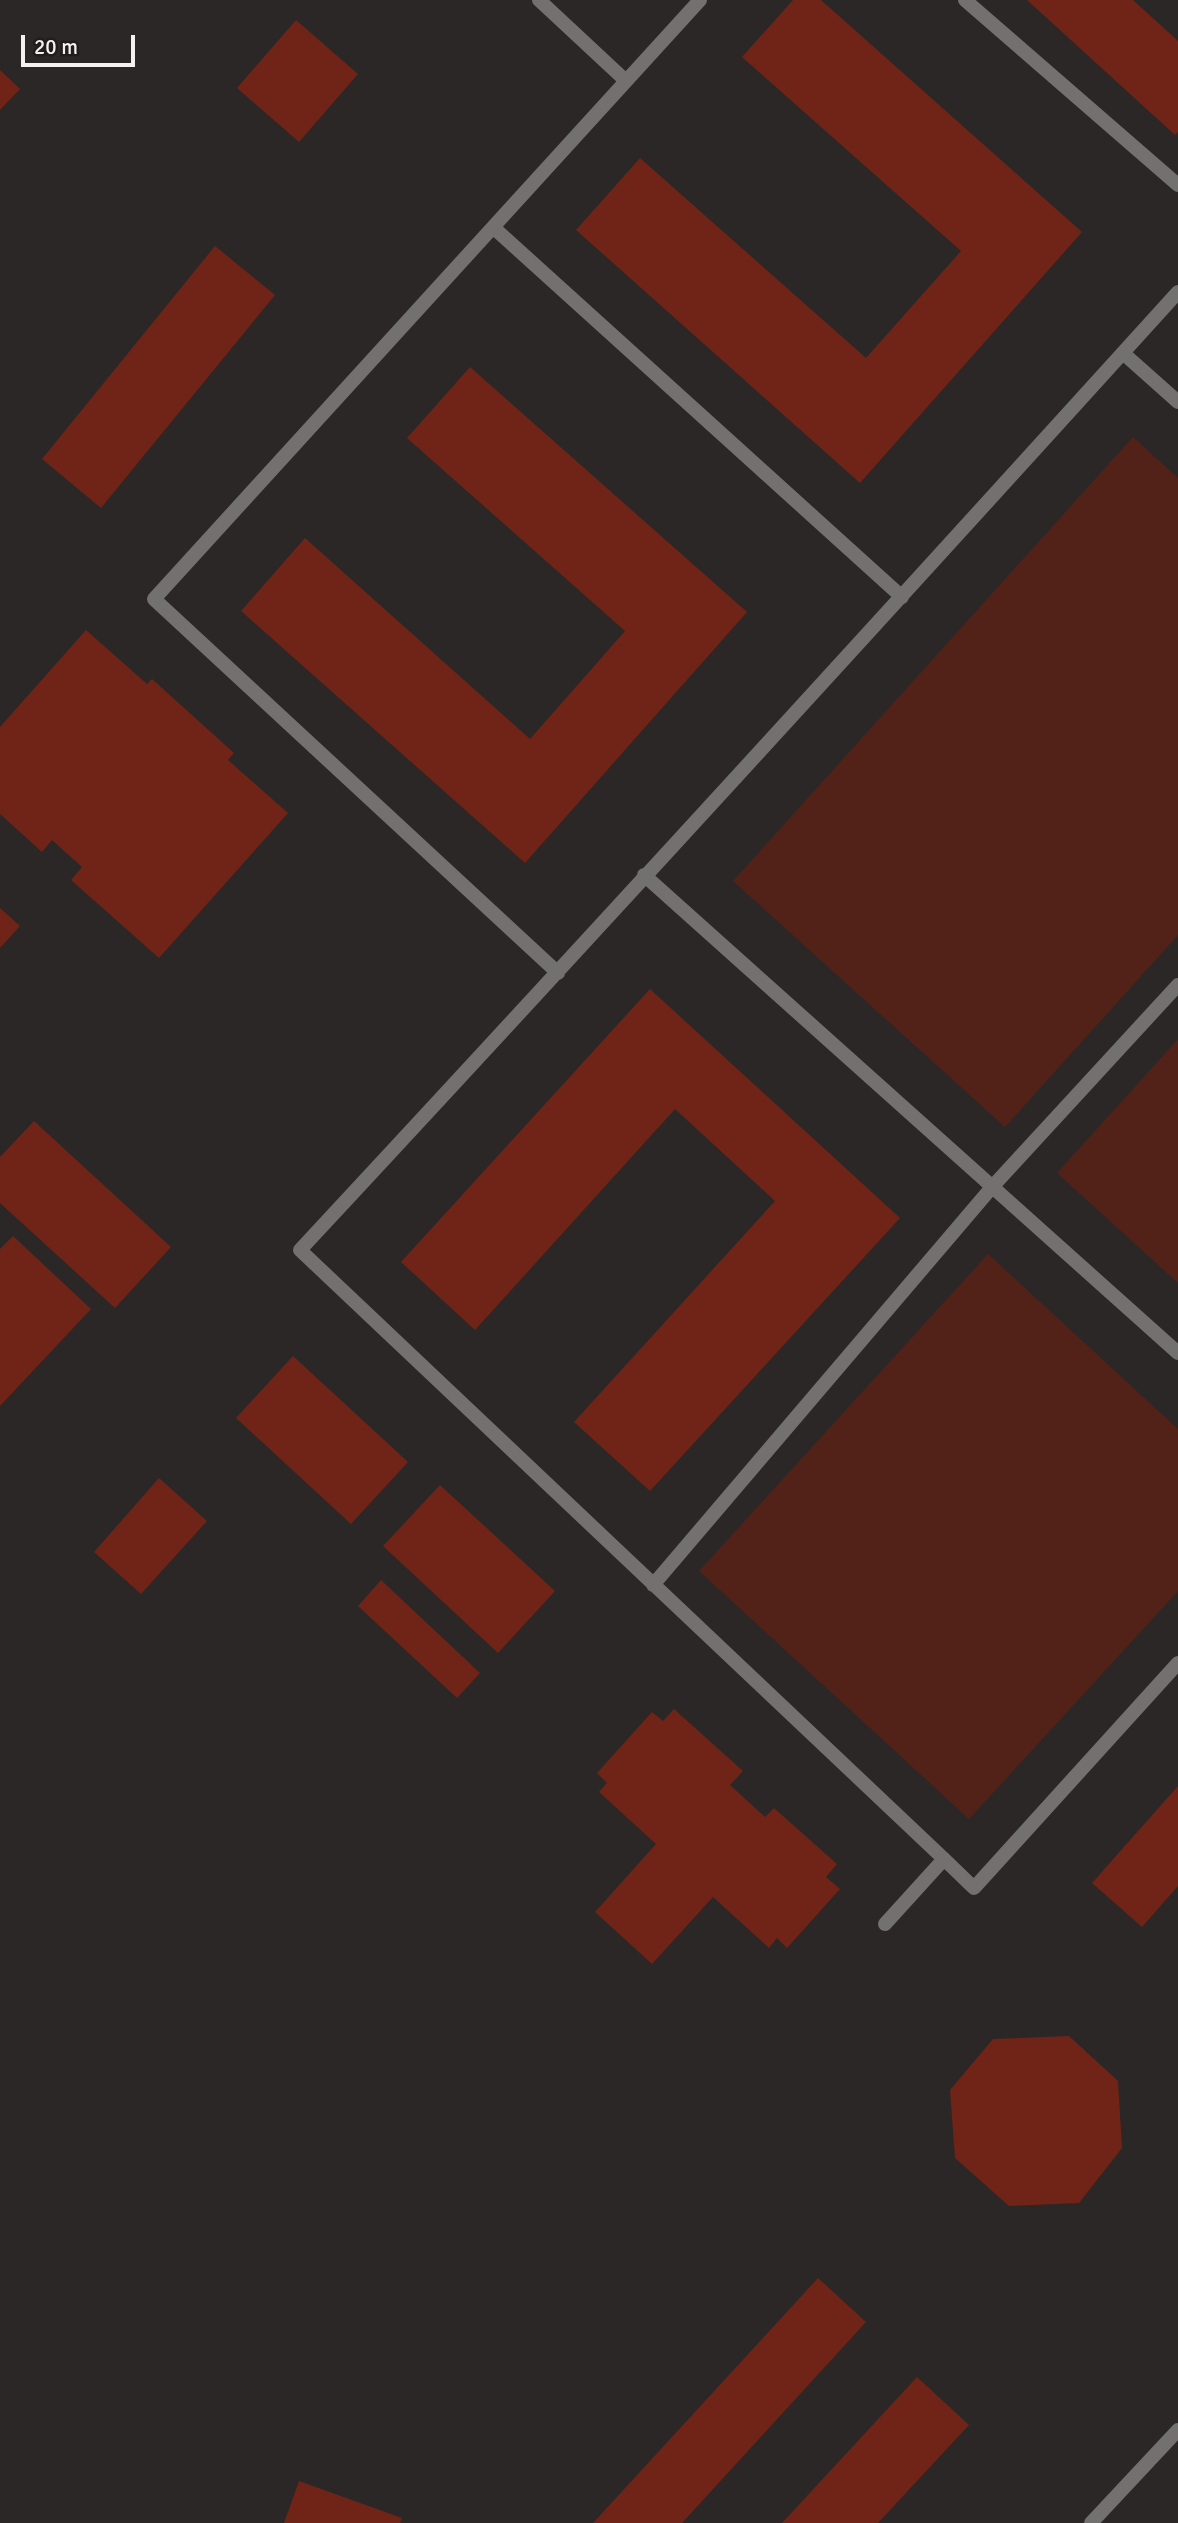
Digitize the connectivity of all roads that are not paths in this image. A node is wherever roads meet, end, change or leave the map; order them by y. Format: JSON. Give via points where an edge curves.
{"nodes":[{"id":1,"x":539,"y":0,"type":"edge"},
{"id":2,"x":700,"y":0,"type":"edge"},
{"id":3,"x":965,"y":0,"type":"edge"},
{"id":4,"x":626,"y":80,"type":"junction"},
{"id":5,"x":1178,"y":185,"type":"edge"},
{"id":6,"x":494,"y":228,"type":"junction"},
{"id":7,"x":1178,"y":292,"type":"edge"},
{"id":8,"x":1123,"y":353,"type":"junction"},
{"id":9,"x":1178,"y":402,"type":"edge"},
{"id":10,"x":902,"y":597,"type":"junction"},
{"id":11,"x":644,"y":875,"type":"junction"},
{"id":12,"x":558,"y":973,"type":"junction"},
{"id":13,"x":1178,"y":985,"type":"edge"},
{"id":14,"x":993,"y":1186,"type":"junction"},
{"id":15,"x":1178,"y":1353,"type":"edge"},
{"id":16,"x":653,"y":1585,"type":"junction"},
{"id":17,"x":1178,"y":1663,"type":"edge"},
{"id":18,"x":944,"y":1859,"type":"junction"},
{"id":19,"x":885,"y":1924,"type":"dead end"},
{"id":20,"x":1178,"y":2430,"type":"edge"},
{"id":21,"x":1091,"y":2523,"type":"edge"}],
"edges":[{"from":1,"to":4,"type":"street"},
{"from":2,"to":4,"type":"street"},
{"from":3,"to":5,"type":"street"},
{"from":4,"to":6,"type":"street"},
{"from":6,"to":10,"type":"street"},
{"from":6,"to":12,"type":"street","via":[[154,599]]},
{"from":7,"to":8,"type":"street"},
{"from":8,"to":9,"type":"street"},
{"from":8,"to":10,"type":"street"},
{"from":10,"to":11,"type":"street"},
{"from":11,"to":12,"type":"street"},
{"from":11,"to":14,"type":"street"},
{"from":12,"to":16,"type":"street","via":[[300,1250]]},
{"from":13,"to":14,"type":"street"},
{"from":14,"to":15,"type":"street"},
{"from":14,"to":16,"type":"street"},
{"from":16,"to":18,"type":"street"},
{"from":17,"to":18,"type":"street","via":[[974,1888]]},
{"from":18,"to":19,"type":"street"},
{"from":20,"to":21,"type":"street"}]}
